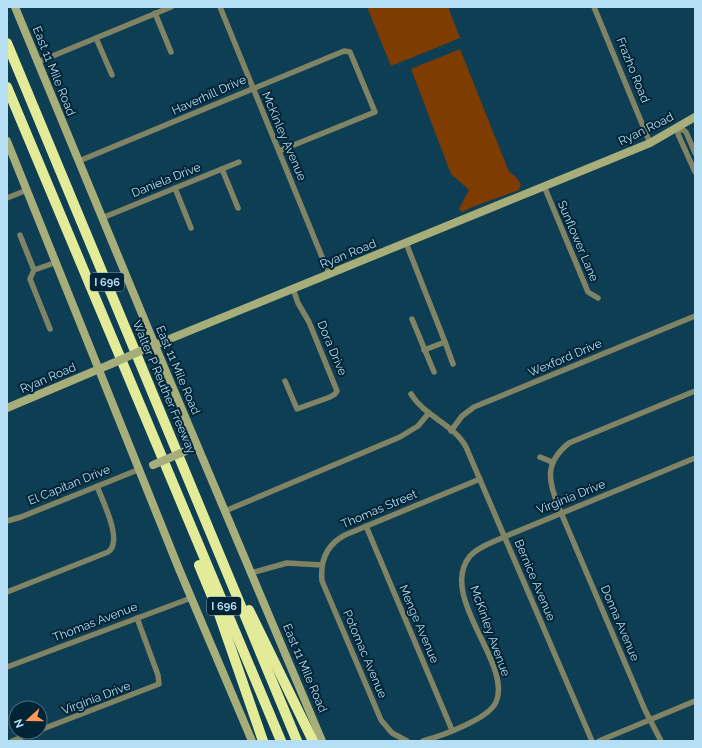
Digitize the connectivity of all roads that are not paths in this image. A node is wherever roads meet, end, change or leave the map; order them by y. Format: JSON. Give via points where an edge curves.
{"nodes":[{"id":1,"x":15,"y":7,"type":"edge"},
{"id":2,"x":171,"y":7,"type":"edge"},
{"id":3,"x":220,"y":7,"type":"edge"},
{"id":4,"x":594,"y":7,"type":"edge"},
{"id":5,"x":155,"y":14,"type":"junction"},
{"id":6,"x":96,"y":38,"type":"junction"},
{"id":7,"x":7,"y":42,"type":"edge"},
{"id":8,"x":171,"y":52,"type":"dead end"},
{"id":9,"x":38,"y":62,"type":"junction"},
{"id":10,"x":112,"y":76,"type":"dead end"},
{"id":11,"x":7,"y":87,"type":"edge"},
{"id":12,"x":252,"y":88,"type":"junction"},
{"id":13,"x":695,"y":118,"type":"edge"},
{"id":14,"x":679,"y":127,"type":"junction"},
{"id":15,"x":7,"y":141,"type":"edge"},
{"id":16,"x":650,"y":143,"type":"junction"},
{"id":17,"x":279,"y":152,"type":"junction"},
{"id":18,"x":695,"y":153,"type":"edge"},
{"id":19,"x":79,"y":162,"type":"junction"},
{"id":20,"x":239,"y":162,"type":"dead end"},
{"id":21,"x":222,"y":169,"type":"junction"},
{"id":22,"x":695,"y":172,"type":"edge"},
{"id":23,"x":544,"y":186,"type":"junction"},
{"id":24,"x":175,"y":188,"type":"junction"},
{"id":25,"x":27,"y":190,"type":"junction"},
{"id":26,"x":7,"y":198,"type":"edge"},
{"id":27,"x":238,"y":208,"type":"dead end"},
{"id":28,"x":102,"y":218,"type":"junction"},
{"id":29,"x":191,"y":228,"type":"dead end"},
{"id":30,"x":20,"y":235,"type":"dead end"},
{"id":31,"x":406,"y":243,"type":"junction"},
{"id":32,"x":56,"y":262,"type":"junction"},
{"id":33,"x":34,"y":270,"type":"junction"},
{"id":34,"x":329,"y":274,"type":"junction"},
{"id":35,"x":293,"y":289,"type":"junction"},
{"id":36,"x":598,"y":298,"type":"dead end"},
{"id":37,"x":695,"y":316,"type":"edge"},
{"id":38,"x":412,"y":319,"type":"dead end"},
{"id":39,"x":50,"y":329,"type":"dead end"},
{"id":40,"x":444,"y":342,"type":"junction"},
{"id":41,"x":154,"y":345,"type":"junction"},
{"id":42,"x":424,"y":350,"type":"junction"},
{"id":43,"x":453,"y":364,"type":"dead end"},
{"id":44,"x":99,"y":368,"type":"junction"},
{"id":45,"x":434,"y":372,"type":"dead end"},
{"id":46,"x":285,"y":381,"type":"dead end"},
{"id":47,"x":695,"y":391,"type":"edge"},
{"id":48,"x":411,"y":394,"type":"dead end"},
{"id":49,"x":7,"y":408,"type":"edge"},
{"id":50,"x":428,"y":414,"type":"junction"},
{"id":51,"x":451,"y":431,"type":"junction"},
{"id":52,"x":194,"y":438,"type":"junction"},
{"id":53,"x":540,"y":457,"type":"dead end"},
{"id":54,"x":695,"y":458,"type":"edge"},
{"id":55,"x":552,"y":462,"type":"junction"},
{"id":56,"x":140,"y":470,"type":"junction"},
{"id":57,"x":167,"y":471,"type":"junction"},
{"id":58,"x":480,"y":479,"type":"junction"},
{"id":59,"x":97,"y":486,"type":"junction"},
{"id":60,"x":225,"y":511,"type":"junction"},
{"id":61,"x":561,"y":513,"type":"junction"},
{"id":62,"x":7,"y":521,"type":"edge"},
{"id":63,"x":206,"y":522,"type":"junction"},
{"id":64,"x":366,"y":526,"type":"junction"},
{"id":65,"x":504,"y":537,"type":"junction"},
{"id":66,"x":322,"y":565,"type":"junction"},
{"id":67,"x":464,"y":567,"type":"joint"},
{"id":68,"x":251,"y":573,"type":"junction"},
{"id":69,"x":7,"y":592,"type":"edge"},
{"id":70,"x":191,"y":598,"type":"junction"},
{"id":71,"x":137,"y":618,"type":"junction"},
{"id":72,"x":7,"y":667,"type":"edge"},
{"id":73,"x":695,"y":701,"type":"edge"},
{"id":74,"x":650,"y":719,"type":"junction"},
{"id":75,"x":48,"y":727,"type":"edge"},
{"id":76,"x":452,"y":730,"type":"junction"},
{"id":77,"x":252,"y":741,"type":"edge"},
{"id":78,"x":263,"y":741,"type":"edge"},
{"id":79,"x":281,"y":741,"type":"edge"},
{"id":80,"x":297,"y":741,"type":"edge"},
{"id":81,"x":313,"y":741,"type":"edge"},
{"id":82,"x":322,"y":741,"type":"edge"},
{"id":83,"x":407,"y":741,"type":"edge"},
{"id":84,"x":423,"y":741,"type":"edge"},
{"id":85,"x":592,"y":741,"type":"edge"},
{"id":86,"x":599,"y":741,"type":"edge"},
{"id":87,"x":661,"y":741,"type":"edge"}],
"edges":[{"from":1,"to":9,"type":"main road","name":"East 11 Mile Road"},
{"from":2,"to":5,"type":"street"},
{"from":3,"to":12,"type":"street","name":"McKinley Avenue"},
{"from":4,"to":16,"type":"street","name":"Frazho Road"},
{"from":5,"to":6,"type":"street"},
{"from":5,"to":8,"type":"street"},
{"from":6,"to":9,"type":"street"},
{"from":6,"to":10,"type":"street"},
{"from":7,"to":63,"type":"highway","name":"Walter P Reuther Freeway","number":"I 696"},
{"from":9,"to":19,"type":"main road","name":"East 11 Mile Road"},
{"from":11,"to":57,"type":"highway","number":"I 696"},
{"from":12,"to":17,"type":"street","name":"McKinley Avenue"},
{"from":12,"to":17,"type":"street","name":"Haverhill Drive","via":[[344,51],[352,54],[375,112]]},
{"from":12,"to":19,"type":"street","name":"Haverhill Drive"},
{"from":13,"to":14,"type":"main road","name":"Ryan Road"},
{"from":14,"to":16,"type":"main road","name":"Ryan Road"},
{"from":14,"to":18,"type":"street","via":[[686,132]]},
{"from":14,"to":22,"type":"street","via":[[678,134]]},
{"from":15,"to":25,"type":"main road"},
{"from":16,"to":23,"type":"main road","name":"Ryan Road"},
{"from":17,"to":34,"type":"street","name":"McKinley Avenue"},
{"from":19,"to":28,"type":"main road","name":"East 11 Mile Road"},
{"from":20,"to":21,"type":"street","name":"Daniela Drive"},
{"from":21,"to":24,"type":"street","name":"Daniela Drive"},
{"from":21,"to":27,"type":"street"},
{"from":23,"to":31,"type":"main road","name":"Ryan Road"},
{"from":23,"to":36,"type":"street","name":"Sunflower Lane","via":[[588,292]]},
{"from":24,"to":28,"type":"street","name":"Daniela Drive"},
{"from":24,"to":29,"type":"street"},
{"from":25,"to":26,"type":"street"},
{"from":25,"to":32,"type":"main road"},
{"from":28,"to":41,"type":"main road","name":"East 11 Mile Road"},
{"from":30,"to":33,"type":"street"},
{"from":31,"to":34,"type":"main road","name":"Ryan Road"},
{"from":31,"to":40,"type":"street"},
{"from":32,"to":33,"type":"street"},
{"from":32,"to":44,"type":"main road"},
{"from":33,"to":39,"type":"street","via":[[30,279]]},
{"from":34,"to":35,"type":"main road","name":"Ryan Road"},
{"from":35,"to":41,"type":"main road","name":"Ryan Road"},
{"from":35,"to":46,"type":"street","name":"Dora Drive","via":[[300,307],[310,322],[337,391],[330,397],[297,409]]},
{"from":37,"to":51,"type":"street","name":"Wexford Drive","via":[[474,407],[462,416]]},
{"from":38,"to":42,"type":"street"},
{"from":40,"to":42,"type":"street"},
{"from":40,"to":43,"type":"street"},
{"from":41,"to":44,"type":"main road","name":"Ryan Road","bridge":true},
{"from":41,"to":52,"type":"main road","name":"East 11 Mile Road"},
{"from":42,"to":45,"type":"street"},
{"from":44,"to":49,"type":"main road","name":"Ryan Road"},
{"from":44,"to":56,"type":"main road"},
{"from":47,"to":55,"type":"street","via":[[575,440],[561,450]]},
{"from":48,"to":50,"type":"street"},
{"from":50,"to":51,"type":"street","name":"Bernice Avenue"},
{"from":50,"to":60,"type":"street","via":[[418,426],[400,437]]},
{"from":51,"to":58,"type":"street","name":"Bernice Avenue","via":[[463,441]]},
{"from":52,"to":56,"type":"main road","name":"El Capitan Drive","bridge":true,"via":[[192,447],[188,450]]},
{"from":52,"to":60,"type":"main road","name":"East 11 Mile Road"},
{"from":53,"to":55,"type":"street"},
{"from":54,"to":61,"type":"street","name":"Virginia Drive"},
{"from":55,"to":61,"type":"street","via":[[550,484]]},
{"from":56,"to":59,"type":"street","name":"El Capitan Drive"},
{"from":56,"to":70,"type":"main road"},
{"from":57,"to":78,"type":"highway","via":[[175,503],[218,611]]},
{"from":57,"to":79,"type":"highway","number":"I 696"},
{"from":58,"to":64,"type":"street","name":"Thomas Street"},
{"from":58,"to":65,"type":"street","name":"Bernice Avenue"},
{"from":59,"to":62,"type":"street","name":"El Capitan Drive"},
{"from":59,"to":69,"type":"street","via":[[115,540],[113,548]]},
{"from":60,"to":68,"type":"main road","name":"East 11 Mile Road"},
{"from":61,"to":65,"type":"street","name":"Virginia Drive"},
{"from":61,"to":74,"type":"street","name":"Donna Avenue"},
{"from":63,"to":80,"type":"highway","name":"Walter P Reuther Freeway","number":"I 696"},
{"from":63,"to":81,"type":"highway"},
{"from":64,"to":66,"type":"street","name":"Thomas Street","via":[[335,541],[325,554]]},
{"from":64,"to":76,"type":"street","name":"Menge Avenue"},
{"from":65,"to":67,"type":"street","name":"Virginia Drive","via":[[478,550]]},
{"from":65,"to":85,"type":"street","name":"Bernice Avenue"},
{"from":66,"to":68,"type":"street","via":[[287,563]]},
{"from":66,"to":83,"type":"street","name":"Potomac Avenue","via":[[322,581],[381,720],[392,733]]},
{"from":67,"to":76,"type":"street","name":"McKinley Avenue","via":[[461,584],[497,677],[499,694],[487,713]]},
{"from":68,"to":82,"type":"main road","name":"East 11 Mile Road"},
{"from":70,"to":71,"type":"street","name":"Thomas Avenue"},
{"from":70,"to":77,"type":"main road"},
{"from":71,"to":72,"type":"street","name":"Thomas Avenue"},
{"from":71,"to":75,"type":"street","name":"Virginia Drive","via":[[159,684]]},
{"from":73,"to":74,"type":"street"},
{"from":74,"to":86,"type":"street"},
{"from":74,"to":87,"type":"street","name":"Donna Avenue"},
{"from":76,"to":84,"type":"street"}]}
